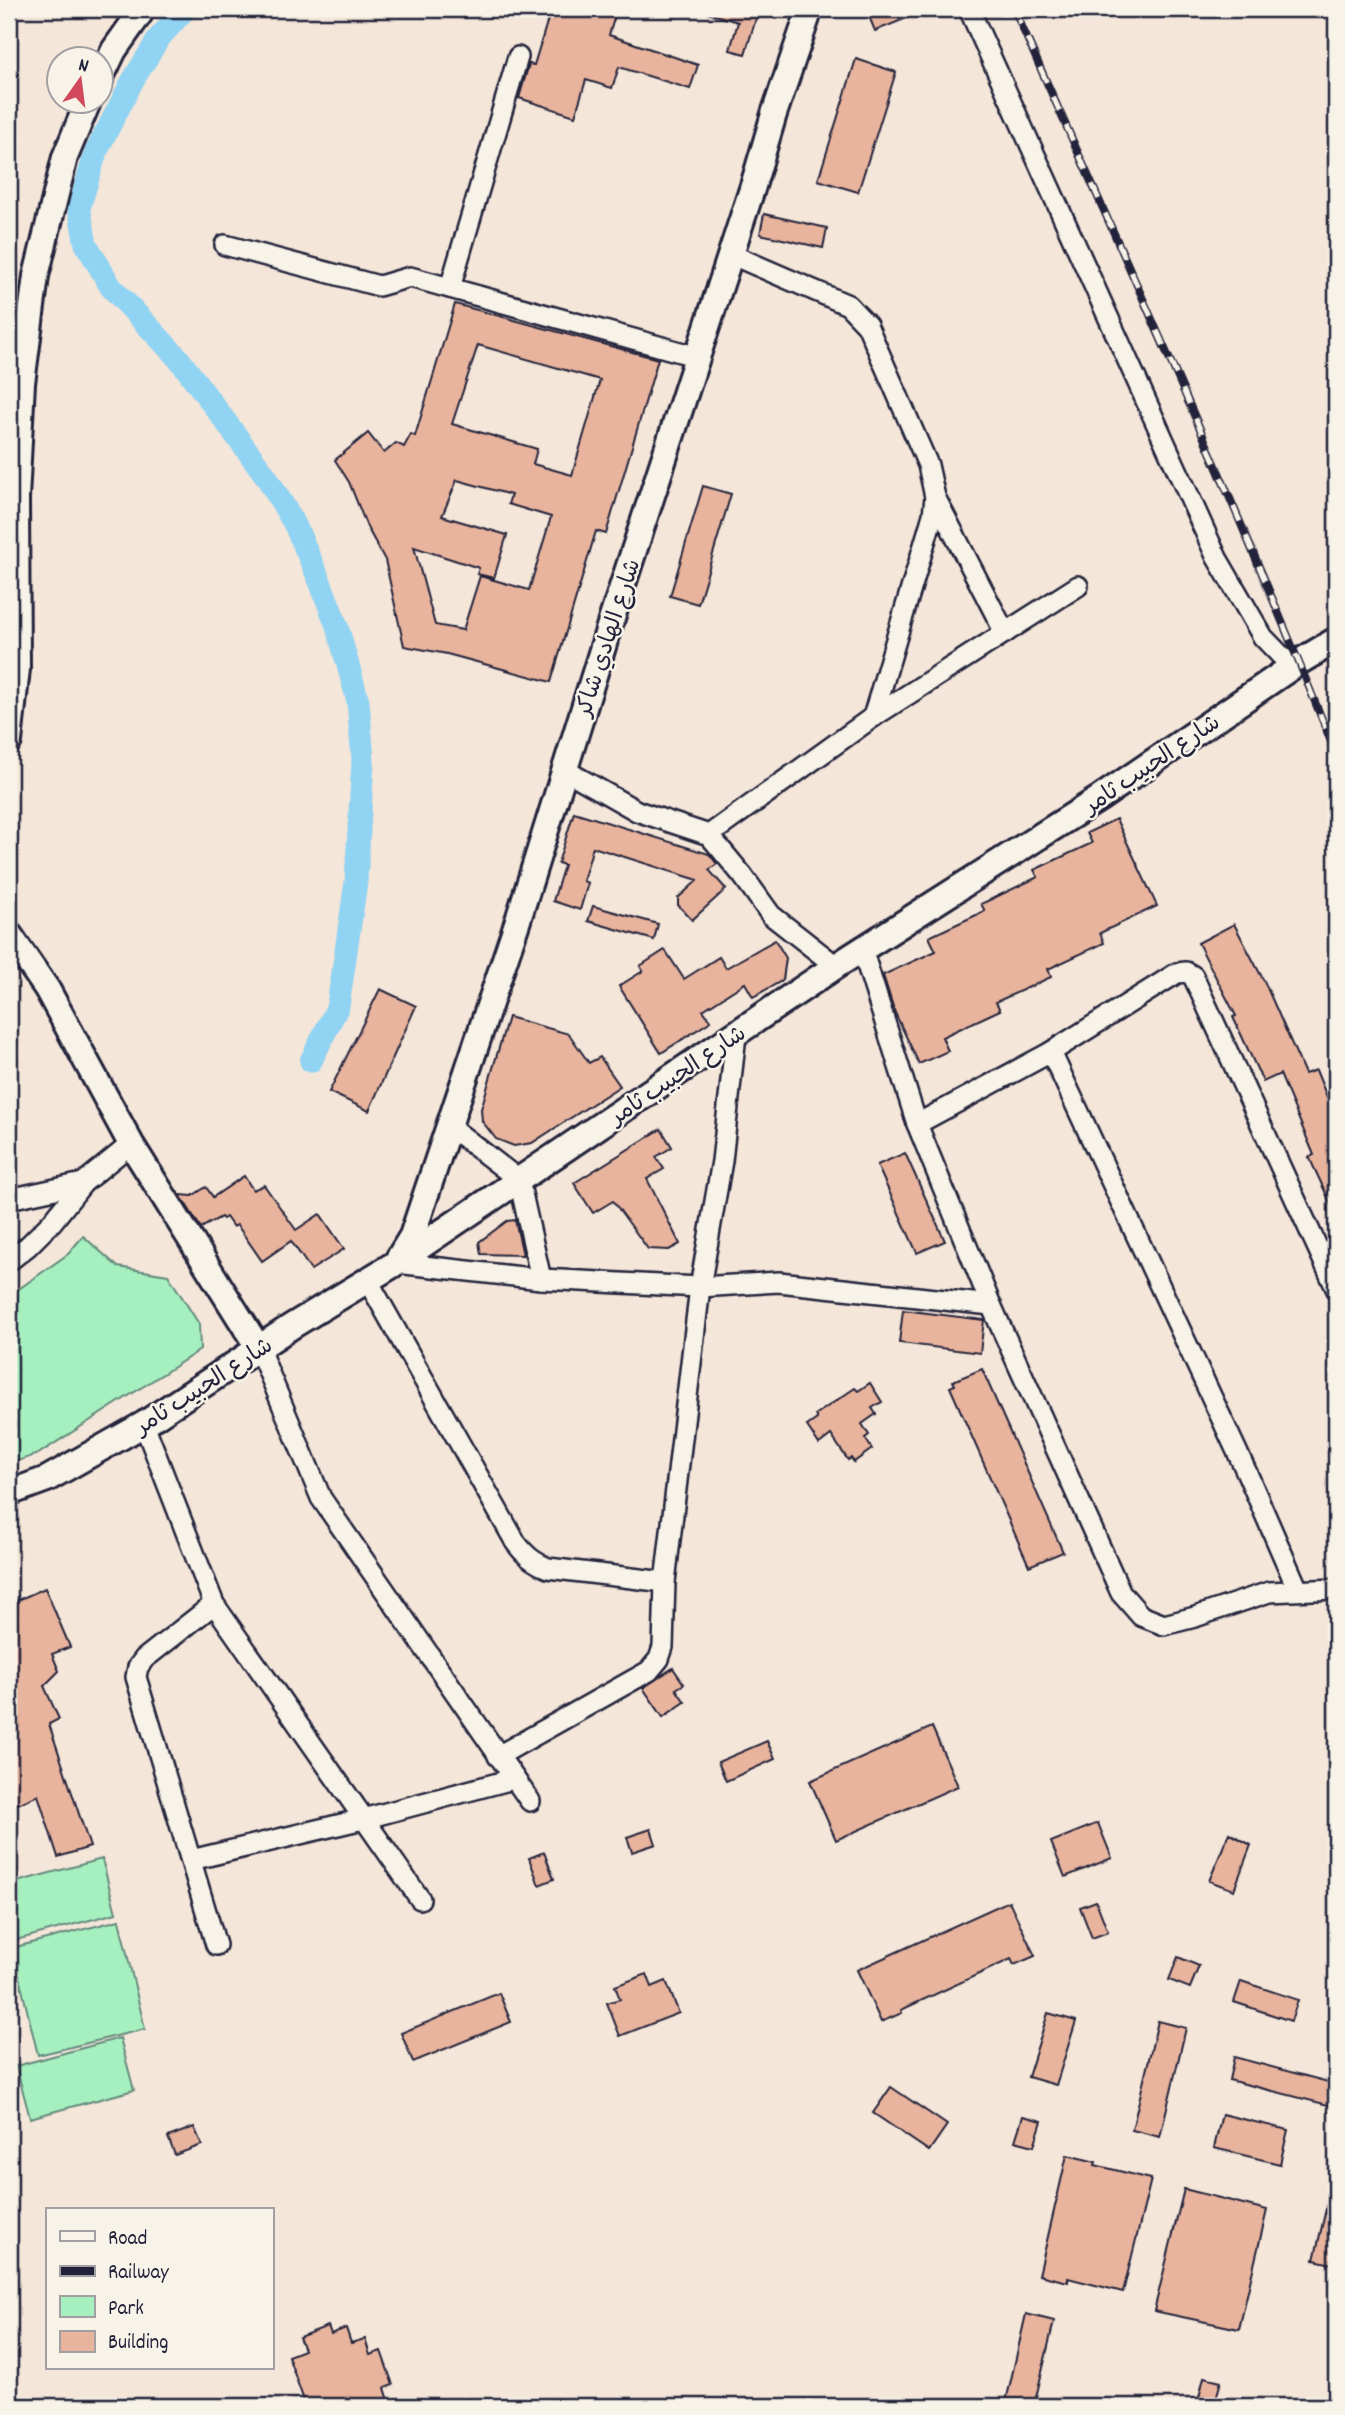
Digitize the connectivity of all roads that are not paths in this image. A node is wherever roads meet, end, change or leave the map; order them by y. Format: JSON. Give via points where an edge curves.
{"nodes":[{"id":1,"x":143,"y":9,"type":"edge"},
{"id":2,"x":810,"y":9,"type":"edge"},
{"id":3,"x":969,"y":9,"type":"edge"},
{"id":4,"x":116,"y":47,"type":"edge"},
{"id":5,"x":518,"y":57,"type":"dead end"},
{"id":6,"x":82,"y":116,"type":"edge"},
{"id":7,"x":225,"y":245,"type":"dead end"},
{"id":8,"x":730,"y":254,"type":"junction"},
{"id":9,"x":450,"y":288,"type":"junction"},
{"id":10,"x":698,"y":357,"type":"junction"},
{"id":11,"x":935,"y":497,"type":"junction"},
{"id":12,"x":1078,"y":586,"type":"dead end"},
{"id":13,"x":1005,"y":633,"type":"junction"},
{"id":14,"x":1336,"y":640,"type":"edge"},
{"id":15,"x":1292,"y":667,"type":"junction"},
{"id":16,"x":873,"y":717,"type":"junction"},
{"id":17,"x":9,"y":741,"type":"edge"},
{"id":18,"x":565,"y":770,"type":"junction"},
{"id":19,"x":709,"y":835,"type":"junction"},
{"id":20,"x":9,"y":934,"type":"edge"},
{"id":21,"x":862,"y":950,"type":"junction"},
{"id":22,"x":836,"y":966,"type":"junction"},
{"id":23,"x":736,"y":1035,"type":"junction"},
{"id":24,"x":1051,"y":1052,"type":"junction"},
{"id":25,"x":917,"y":1124,"type":"junction"},
{"id":26,"x":449,"y":1126,"type":"junction"},
{"id":27,"x":131,"y":1144,"type":"junction"},
{"id":28,"x":519,"y":1180,"type":"junction"},
{"id":29,"x":83,"y":1184,"type":"junction"},
{"id":30,"x":9,"y":1199,"type":"edge"},
{"id":31,"x":9,"y":1261,"type":"edge"},
{"id":32,"x":396,"y":1263,"type":"junction"},
{"id":33,"x":367,"y":1279,"type":"junction"},
{"id":34,"x":541,"y":1279,"type":"junction"},
{"id":35,"x":700,"y":1287,"type":"junction"},
{"id":36,"x":1336,"y":1288,"type":"edge"},
{"id":37,"x":991,"y":1305,"type":"junction"},
{"id":38,"x":259,"y":1349,"type":"junction"},
{"id":39,"x":144,"y":1424,"type":"junction"},
{"id":40,"x":9,"y":1493,"type":"edge"},
{"id":41,"x":665,"y":1582,"type":"junction"},
{"id":42,"x":1336,"y":1589,"type":"edge"},
{"id":43,"x":1298,"y":1590,"type":"junction"},
{"id":44,"x":214,"y":1604,"type":"junction"},
{"id":45,"x":498,"y":1756,"type":"junction"},
{"id":46,"x":513,"y":1779,"type":"junction"},
{"id":47,"x":530,"y":1801,"type":"dead end"},
{"id":48,"x":363,"y":1819,"type":"junction"},
{"id":49,"x":191,"y":1860,"type":"junction"},
{"id":50,"x":420,"y":1899,"type":"dead end"},
{"id":51,"x":216,"y":1945,"type":"dead end"}],
"edges":[{"from":1,"to":4,"type":"street"},
{"from":2,"to":8,"type":"street","name":"شارع الهادي شاكر"},
{"from":3,"to":15,"type":"street","via":[[1217,558],[1263,636]]},
{"from":5,"to":9,"type":"street"},
{"from":6,"to":17,"type":"street","via":[[65,157],[36,276],[22,383],[16,498],[17,669]]},
{"from":7,"to":9,"type":"street","via":[[379,286],[410,277]]},
{"from":8,"to":10,"type":"street","name":"شارع الهادي شاكر"},
{"from":8,"to":11,"type":"street","via":[[848,304],[867,325],[928,465]]},
{"from":9,"to":10,"type":"street"},
{"from":10,"to":18,"type":"street","name":"شارع الهادي شاكر"},
{"from":11,"to":13,"type":"street"},
{"from":11,"to":16,"type":"street"},
{"from":12,"to":13,"type":"street"},
{"from":13,"to":16,"type":"street"},
{"from":14,"to":15,"type":"street","name":"شارع الحبيب ثامر"},
{"from":15,"to":21,"type":"street","name":"شارع الحبيب ثامر"},
{"from":16,"to":19,"type":"street"},
{"from":18,"to":19,"type":"street","via":[[637,811]]},
{"from":18,"to":26,"type":"street","name":"شارع الهادي شاكر"},
{"from":19,"to":22,"type":"street","via":[[771,915]]},
{"from":20,"to":27,"type":"street","via":[[47,989]]},
{"from":21,"to":22,"type":"street","name":"شارع الحبيب ثامر"},
{"from":21,"to":25,"type":"street"},
{"from":22,"to":23,"type":"street","name":"شارع الحبيب ثامر"},
{"from":23,"to":28,"type":"street","name":"شارع الحبيب ثامر"},
{"from":23,"to":35,"type":"street","via":[[723,1161]]},
{"from":24,"to":25,"type":"street"},
{"from":24,"to":36,"type":"street","via":[[1177,973],[1193,976]]},
{"from":24,"to":43,"type":"street"},
{"from":25,"to":37,"type":"street"},
{"from":26,"to":28,"type":"street"},
{"from":26,"to":32,"type":"street","name":"شارع الهادي شاكر","via":[[412,1236]]},
{"from":27,"to":29,"type":"street"},
{"from":27,"to":38,"type":"street"},
{"from":28,"to":32,"type":"street","name":"شارع الحبيب ثامر"},
{"from":28,"to":34,"type":"street"},
{"from":29,"to":30,"type":"street"},
{"from":29,"to":31,"type":"street","via":[[52,1222]]},
{"from":32,"to":33,"type":"street","name":"شارع الحبيب ثامر"},
{"from":32,"to":34,"type":"street"},
{"from":33,"to":38,"type":"street","name":"شارع الحبيب ثامر"},
{"from":33,"to":41,"type":"street","via":[[525,1555],[548,1568]]},
{"from":34,"to":35,"type":"street"},
{"from":35,"to":37,"type":"street","via":[[779,1282]]},
{"from":35,"to":41,"type":"street"},
{"from":37,"to":43,"type":"street","via":[[1121,1593],[1140,1616],[1164,1625],[1269,1592]]},
{"from":38,"to":39,"type":"street","name":"شارع الحبيب ثامر"},
{"from":38,"to":45,"type":"street","via":[[321,1498]]},
{"from":39,"to":40,"type":"street","name":"شارع الحبيب ثامر","via":[[47,1479]]},
{"from":39,"to":44,"type":"street"},
{"from":41,"to":45,"type":"street","via":[[663,1647],[649,1671]]},
{"from":42,"to":43,"type":"street"},
{"from":44,"to":48,"type":"street"},
{"from":44,"to":49,"type":"street","via":[[144,1659],[136,1677]]},
{"from":45,"to":46,"type":"street"},
{"from":46,"to":47,"type":"street"},
{"from":46,"to":48,"type":"street"},
{"from":48,"to":49,"type":"street"},
{"from":48,"to":50,"type":"street"},
{"from":49,"to":51,"type":"street"}]}
